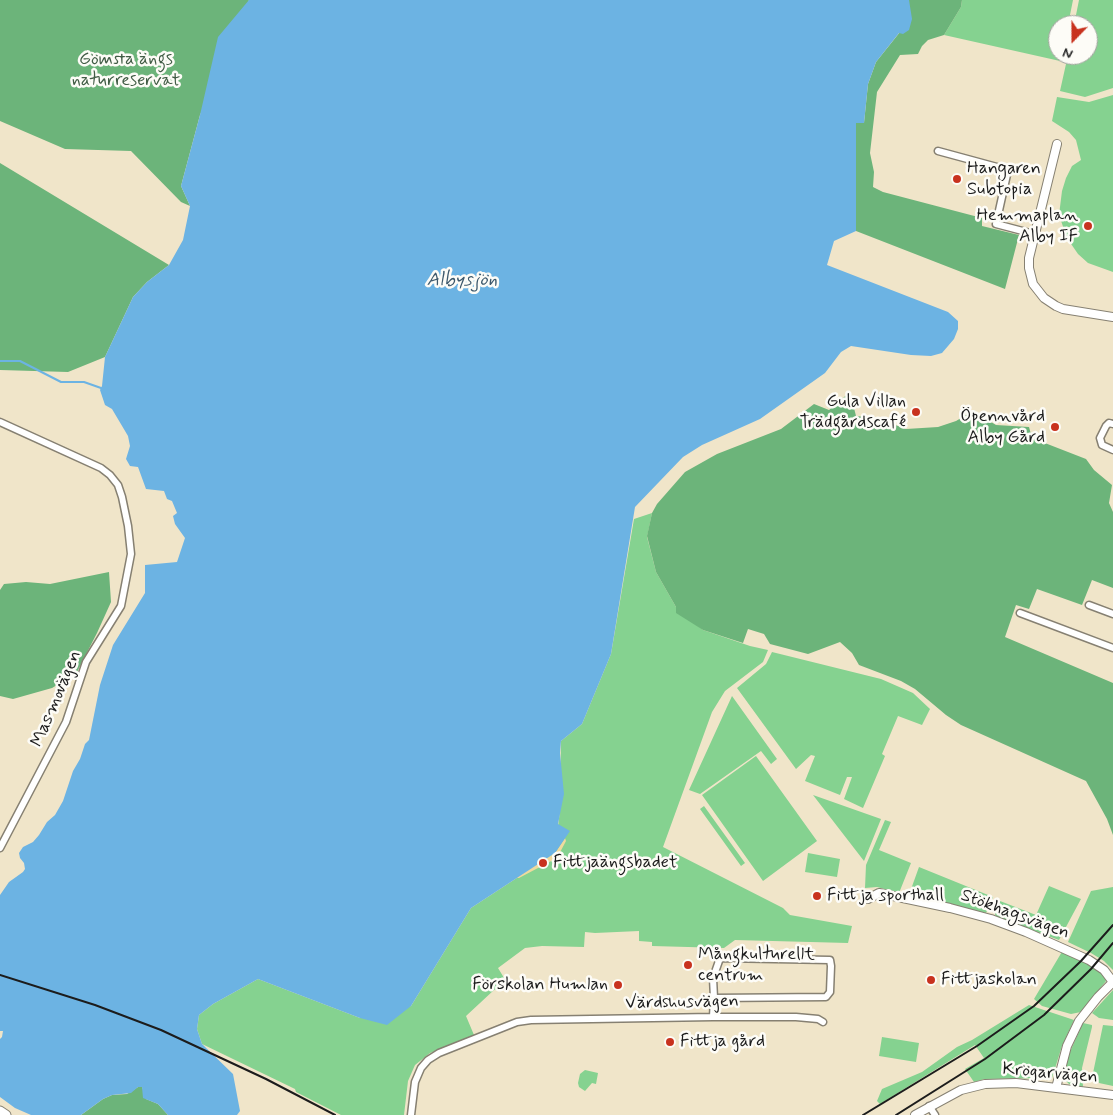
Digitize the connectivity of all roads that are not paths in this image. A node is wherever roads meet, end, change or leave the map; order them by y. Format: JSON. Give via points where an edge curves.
{"nodes":[{"id":1,"x":1057,"y":144,"type":"dead end"},
{"id":2,"x":938,"y":152,"type":"dead end"},
{"id":3,"x":1034,"y":234,"type":"junction"},
{"id":4,"x":1113,"y":317,"type":"edge"},
{"id":5,"x":0,"y":422,"type":"edge"},
{"id":6,"x":1113,"y":424,"type":"edge"},
{"id":7,"x":1113,"y":450,"type":"edge"},
{"id":8,"x":1090,"y":605,"type":"dead end"},
{"id":9,"x":1020,"y":612,"type":"dead end"},
{"id":10,"x":1113,"y":614,"type":"edge"},
{"id":11,"x":1113,"y":648,"type":"edge"},
{"id":12,"x":0,"y":848,"type":"edge"},
{"id":13,"x":868,"y":899,"type":"dead end"},
{"id":14,"x":1113,"y":982,"type":"edge"},
{"id":15,"x":714,"y":998,"type":"junction"},
{"id":16,"x":713,"y":1017,"type":"junction"},
{"id":17,"x":823,"y":1022,"type":"dead end"},
{"id":18,"x":1056,"y":1088,"type":"junction"},
{"id":19,"x":1113,"y":1095,"type":"edge"},
{"id":20,"x":929,"y":1106,"type":"junction"},
{"id":21,"x":0,"y":1111,"type":"edge"},
{"id":22,"x":6,"y":1115,"type":"edge"},
{"id":23,"x":411,"y":1115,"type":"edge"},
{"id":24,"x":915,"y":1115,"type":"edge"},
{"id":25,"x":935,"y":1115,"type":"edge"}],
"edges":[{"from":1,"to":3,"type":"street"},
{"from":2,"to":3,"type":"street","via":[[1008,170],[996,224]]},
{"from":3,"to":4,"type":"street","via":[[1029,268],[1033,284],[1044,298],[1063,309]]},
{"from":5,"to":12,"type":"street","name":"Masmovägen","via":[[110,475],[120,489],[131,554],[121,606],[86,662],[66,722]]},
{"from":6,"to":7,"type":"street","via":[[1106,426],[1100,438],[1102,445]]},
{"from":8,"to":10,"type":"street"},
{"from":9,"to":11,"type":"street"},
{"from":13,"to":14,"type":"street","name":"Stökhagsvägen","via":[[879,893],[991,919],[1089,960],[1104,970]]},
{"from":14,"to":18,"type":"street","via":[[1079,1021],[1067,1046]]},
{"from":15,"to":15,"type":"street","via":[[826,997],[830,992],[830,960],[720,958],[713,978]]},
{"from":15,"to":16,"type":"street"},
{"from":16,"to":17,"type":"street","name":"Värdshusvägen","via":[[796,1017]]},
{"from":16,"to":23,"type":"street","name":"Värdshusvägen","via":[[517,1022],[439,1052],[428,1060],[420,1068],[415,1082]]},
{"from":18,"to":19,"type":"street","name":"Krögarvägen"},
{"from":18,"to":20,"type":"street","name":"Krögarvägen","via":[[1016,1083],[985,1084],[961,1090]]},
{"from":20,"to":24,"type":"street","name":"Krögarvägen"},
{"from":20,"to":25,"type":"street"},
{"from":21,"to":22,"type":"main road"}]}
